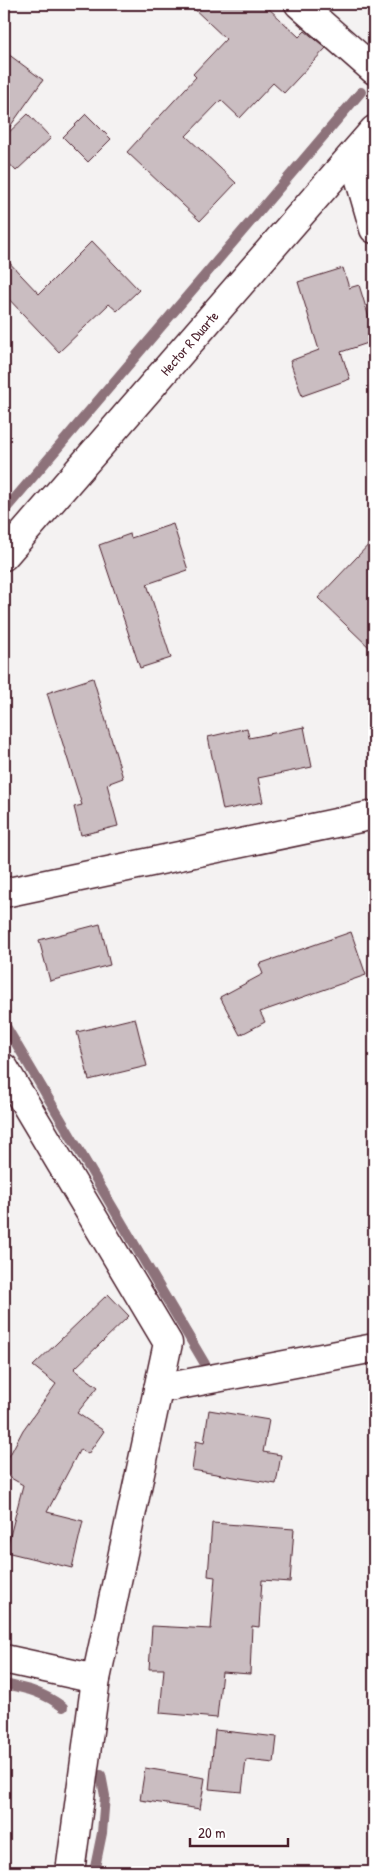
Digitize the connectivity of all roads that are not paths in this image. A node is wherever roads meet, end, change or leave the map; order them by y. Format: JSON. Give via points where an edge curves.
{"nodes":[{"id":1,"x":299,"y":4,"type":"edge"},
{"id":2,"x":374,"y":70,"type":"edge"},
{"id":3,"x":374,"y":130,"type":"edge"},
{"id":4,"x":353,"y":156,"type":"junction"},
{"id":5,"x":374,"y":229,"type":"edge"},
{"id":6,"x":4,"y":556,"type":"edge"},
{"id":7,"x":374,"y":815,"type":"edge"},
{"id":8,"x":4,"y":893,"type":"edge"},
{"id":9,"x":4,"y":1068,"type":"edge"},
{"id":10,"x":374,"y":1348,"type":"edge"},
{"id":11,"x":158,"y":1389,"type":"junction"},
{"id":12,"x":4,"y":1658,"type":"edge"},
{"id":13,"x":96,"y":1679,"type":"junction"},
{"id":14,"x":70,"y":1872,"type":"edge"}],
"edges":[{"from":1,"to":2,"type":"street"},
{"from":3,"to":4,"type":"street","name":"Hector R Duarte"},
{"from":4,"to":5,"type":"street"},
{"from":4,"to":6,"type":"street","name":"Hector R Duarte"},
{"from":7,"to":8,"type":"street"},
{"from":9,"to":11,"type":"street","via":[[168,1343]]},
{"from":10,"to":11,"type":"street"},
{"from":11,"to":13,"type":"street"},
{"from":12,"to":13,"type":"street"},
{"from":13,"to":14,"type":"street"}]}
